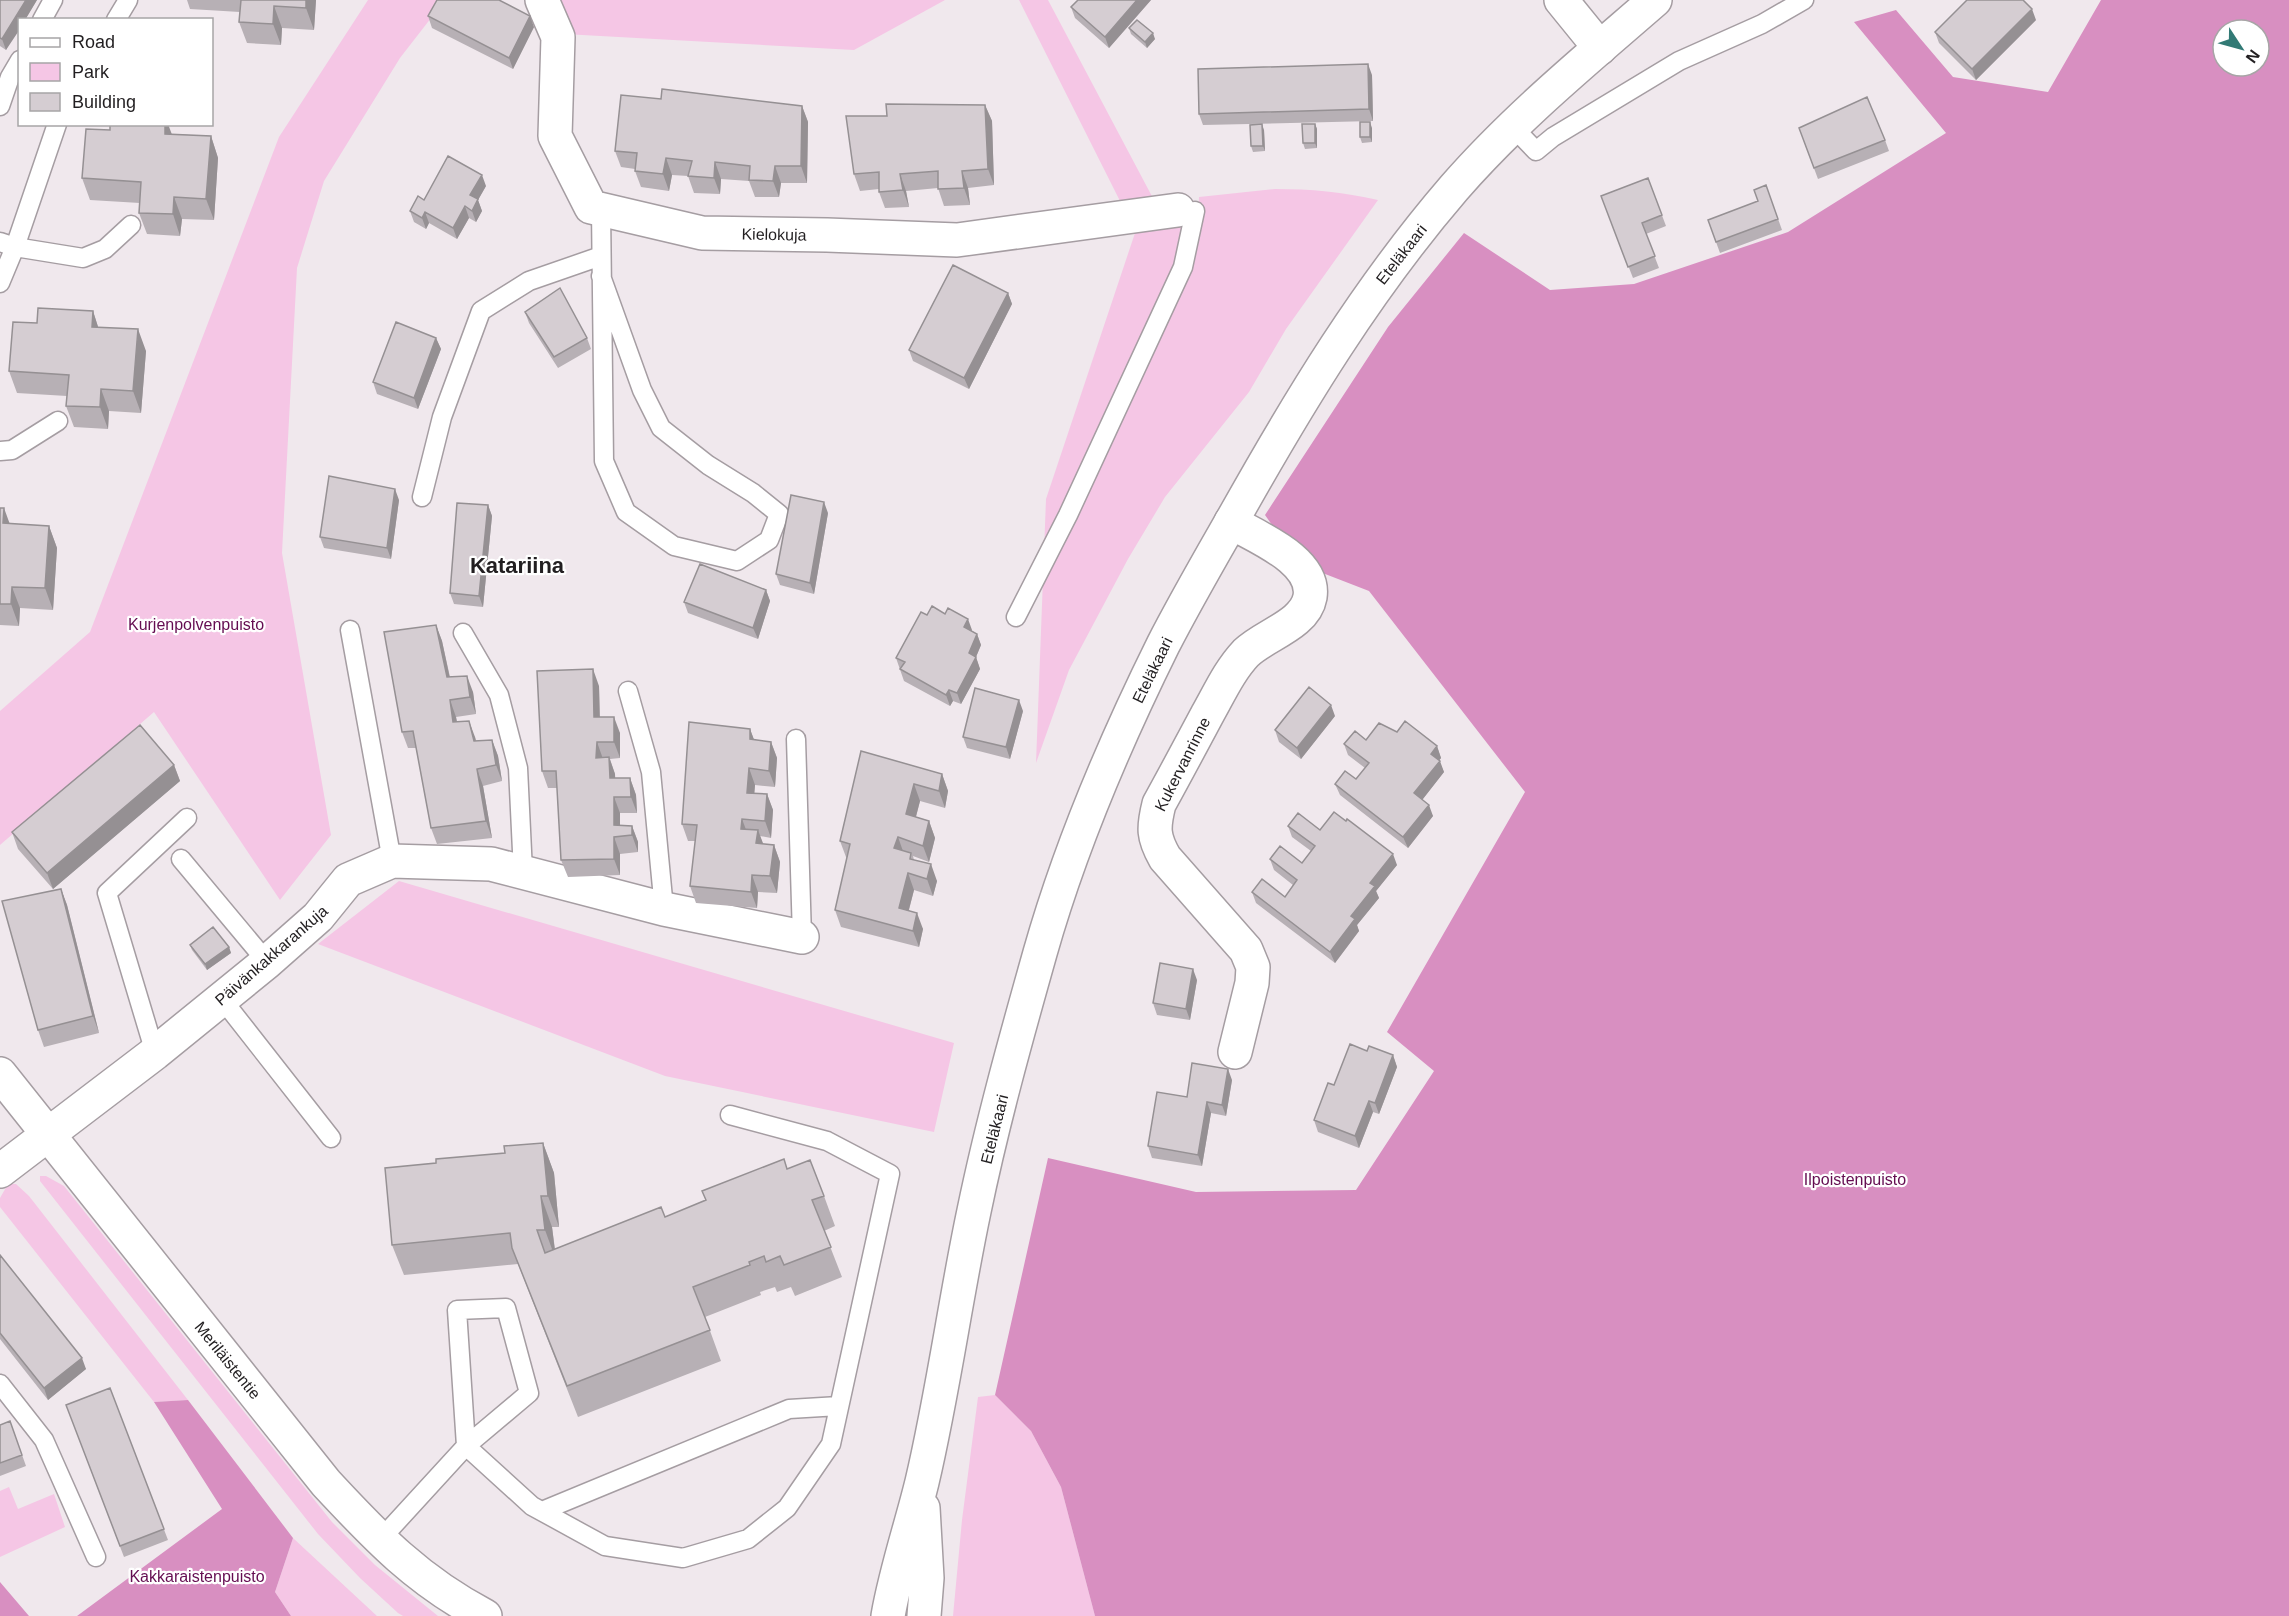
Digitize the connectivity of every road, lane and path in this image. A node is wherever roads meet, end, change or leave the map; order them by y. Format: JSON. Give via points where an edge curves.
{"nodes":[{"id":1,"x":53,"y":0,"type":"edge"},
{"id":2,"x":128,"y":0,"type":"edge"},
{"id":3,"x":543,"y":0,"type":"edge"},
{"id":4,"x":1561,"y":0,"type":"edge"},
{"id":5,"x":1655,"y":0,"type":"edge"},
{"id":6,"x":1804,"y":0,"type":"edge"},
{"id":7,"x":43,"y":18,"type":"edge"},
{"id":8,"x":117,"y":18,"type":"edge"},
{"id":9,"x":1600,"y":48,"type":"junction"},
{"id":10,"x":18,"y":63,"type":"edge"},
{"id":11,"x":0,"y":106,"type":"edge"},
{"id":12,"x":56,"y":126,"type":"edge"},
{"id":13,"x":1512,"y":126,"type":"junction"},
{"id":14,"x":602,"y":210,"type":"junction"},
{"id":15,"x":1186,"y":211,"type":"joint"},
{"id":16,"x":131,"y":225,"type":"dead end"},
{"id":17,"x":7,"y":244,"type":"edge"},
{"id":18,"x":601,"y":256,"type":"junction"},
{"id":19,"x":601,"y":276,"type":"junction"},
{"id":20,"x":0,"y":283,"type":"edge"},
{"id":21,"x":58,"y":421,"type":"dead end"},
{"id":22,"x":0,"y":451,"type":"edge"},
{"id":23,"x":422,"y":497,"type":"dead end"},
{"id":24,"x":1231,"y":522,"type":"junction"},
{"id":25,"x":1016,"y":617,"type":"dead end"},
{"id":26,"x":350,"y":630,"type":"dead end"},
{"id":27,"x":463,"y":633,"type":"dead end"},
{"id":28,"x":628,"y":691,"type":"dead end"},
{"id":29,"x":796,"y":739,"type":"dead end"},
{"id":30,"x":187,"y":818,"type":"dead end"},
{"id":31,"x":181,"y":859,"type":"dead end"},
{"id":32,"x":392,"y":861,"type":"junction"},
{"id":33,"x":523,"y":872,"type":"junction"},
{"id":34,"x":664,"y":909,"type":"junction"},
{"id":35,"x":802,"y":937,"type":"joint"},
{"id":36,"x":267,"y":962,"type":"junction"},
{"id":37,"x":222,"y":999,"type":"junction"},
{"id":38,"x":1235,"y":1052,"type":"dead end"},
{"id":39,"x":155,"y":1053,"type":"junction"},
{"id":40,"x":0,"y":1074,"type":"edge"},
{"id":41,"x":730,"y":1115,"type":"dead end"},
{"id":42,"x":48,"y":1135,"type":"junction"},
{"id":43,"x":331,"y":1137,"type":"dead end"},
{"id":44,"x":0,"y":1172,"type":"edge"},
{"id":45,"x":0,"y":1384,"type":"edge"},
{"id":46,"x":839,"y":1406,"type":"junction"},
{"id":47,"x":465,"y":1446,"type":"junction"},
{"id":48,"x":922,"y":1482,"type":"junction"},
{"id":49,"x":542,"y":1512,"type":"junction"},
{"id":50,"x":380,"y":1540,"type":"junction"},
{"id":51,"x":96,"y":1557,"type":"dead end"},
{"id":52,"x":485,"y":1616,"type":"edge"},
{"id":53,"x":888,"y":1616,"type":"edge"},
{"id":54,"x":924,"y":1616,"type":"edge"}],
"edges":[{"from":1,"to":7,"type":"lane"},
{"from":2,"to":8,"type":"lane"},
{"from":3,"to":14,"type":"street","via":[[558,37],[555,136],[591,207]]},
{"from":4,"to":9,"type":"street"},
{"from":5,"to":9,"type":"street","name":"Eteläkaari"},
{"from":6,"to":13,"type":"lane","via":[[1762,24],[1679,61],[1536,151]]},
{"from":9,"to":13,"type":"street","name":"Eteläkaari"},
{"from":10,"to":11,"type":"lane"},
{"from":12,"to":17,"type":"lane"},
{"from":13,"to":24,"type":"street","name":"Eteläkaari","via":[[1453,189],[1382,277],[1323,363]]},
{"from":14,"to":15,"type":"street","name":"Kielokuja","via":[[702,233],[957,240]]},
{"from":14,"to":18,"type":"lane"},
{"from":15,"to":25,"type":"lane","via":[[1183,267],[1068,515]]},
{"from":16,"to":17,"type":"lane","via":[[105,249],[83,258]]},
{"from":17,"to":20,"type":"lane"},
{"from":18,"to":19,"type":"lane"},
{"from":18,"to":23,"type":"lane","via":[[529,281],[481,311],[442,417]]},
{"from":19,"to":19,"type":"lane","via":[[604,461],[627,512],[674,546],[737,561],[769,540],[779,514],[661,428],[642,390]]},
{"from":21,"to":22,"type":"lane","via":[[12,450]]},
{"from":24,"to":38,"type":"street","name":"Kukervanrinne","via":[[1287,554],[1305,575],[1310,598],[1301,614],[1253,647],[1230,674],[1159,804],[1154,824],[1156,843],[1165,858],[1246,950],[1253,967]]},
{"from":24,"to":48,"type":"street","name":"Eteläkaari","via":[[1164,643],[1092,802],[1061,888],[1008,1068],[974,1208]]},
{"from":26,"to":32,"type":"lane"},
{"from":27,"to":33,"type":"lane","via":[[499,695],[518,768]]},
{"from":28,"to":34,"type":"lane","via":[[651,772]]},
{"from":29,"to":35,"type":"lane"},
{"from":30,"to":39,"type":"lane","via":[[107,893]]},
{"from":31,"to":36,"type":"lane"},
{"from":32,"to":33,"type":"street","name":"Päivänkakkarankuja","via":[[491,864]]},
{"from":32,"to":36,"type":"street","name":"Päivänkakkarankuja","via":[[348,880],[318,917]]},
{"from":33,"to":34,"type":"street","name":"Päivänkakkarankuja"},
{"from":34,"to":35,"type":"street","name":"Päivänkakkarankuja"},
{"from":36,"to":37,"type":"street","name":"Päivänkakkarankuja"},
{"from":37,"to":39,"type":"street","name":"Päivänkakkarankuja"},
{"from":37,"to":43,"type":"lane"},
{"from":39,"to":42,"type":"street","name":"Päivänkakkarankuja"},
{"from":40,"to":42,"type":"street","name":"Meriläistentie"},
{"from":41,"to":46,"type":"lane","via":[[827,1141],[890,1174]]},
{"from":42,"to":44,"type":"street","name":"Päivänkakkarankuja"},
{"from":42,"to":50,"type":"street","name":"Meriläistentie","via":[[326,1483]]},
{"from":45,"to":51,"type":"lane","via":[[44,1440]]},
{"from":46,"to":49,"type":"lane","via":[[789,1409]]},
{"from":46,"to":49,"type":"lane","via":[[831,1444],[788,1508],[748,1539],[683,1558],[605,1546]]},
{"from":47,"to":47,"type":"lane","via":[[457,1310],[506,1308],[529,1393]]},
{"from":47,"to":49,"type":"lane"},
{"from":47,"to":50,"type":"lane"},
{"from":48,"to":53,"type":"street","name":"Eteläkaari","via":[[895,1575]]},
{"from":48,"to":54,"type":"street","name":"Eteläkaari","via":[[927,1578]]},
{"from":50,"to":52,"type":"street","name":"Meriläistentie","via":[[453,1599]]}]}
